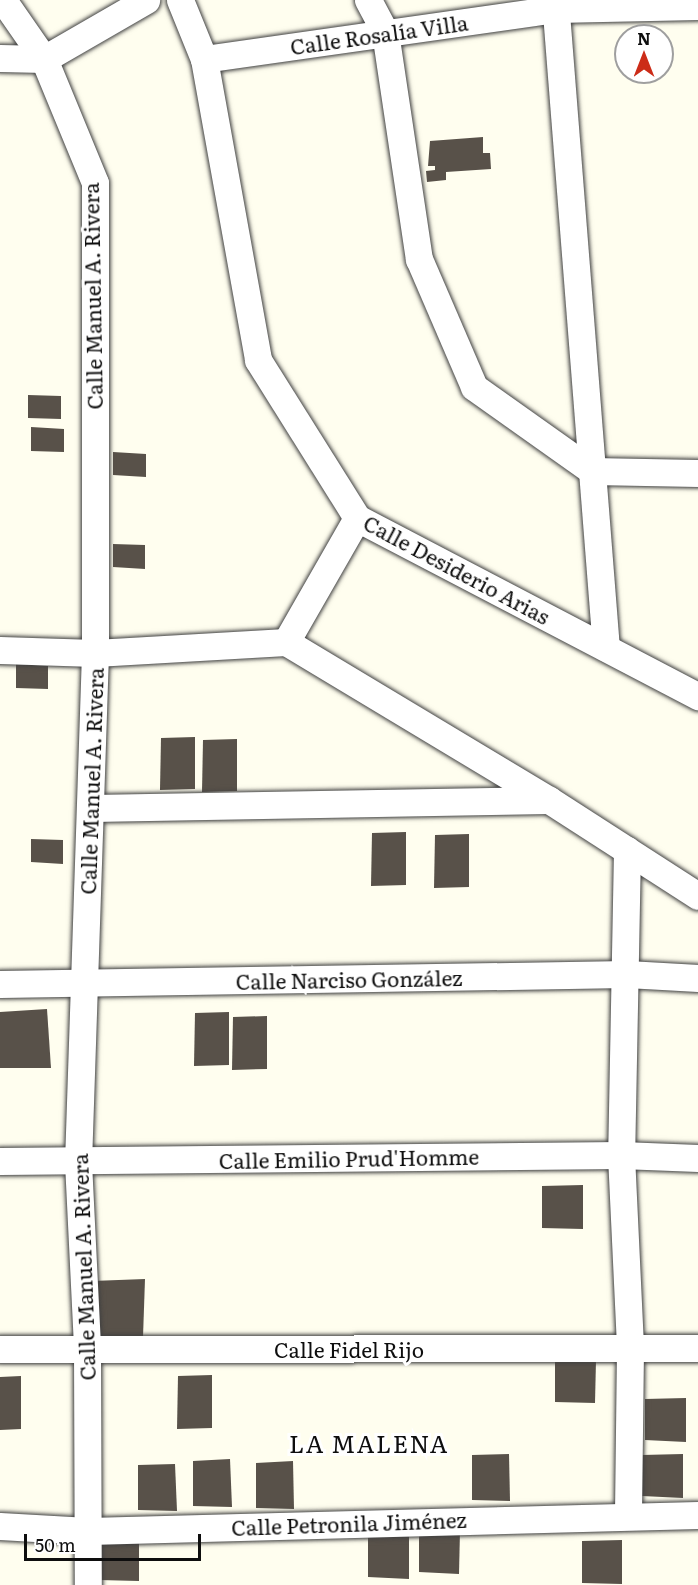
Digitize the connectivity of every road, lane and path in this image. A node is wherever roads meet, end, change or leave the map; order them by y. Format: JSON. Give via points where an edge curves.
{"nodes":[{"id":1,"x":3,"y":0,"type":"edge"},
{"id":2,"x":146,"y":0,"type":"edge"},
{"id":3,"x":180,"y":0,"type":"edge"},
{"id":4,"x":368,"y":0,"type":"edge"},
{"id":5,"x":555,"y":4,"type":"edge"},
{"id":6,"x":698,"y":6,"type":"edge"},
{"id":7,"x":385,"y":32,"type":"junction"},
{"id":8,"x":0,"y":58,"type":"edge"},
{"id":9,"x":44,"y":59,"type":"junction"},
{"id":10,"x":204,"y":59,"type":"junction"},
{"id":11,"x":592,"y":471,"type":"junction"},
{"id":12,"x":698,"y":473,"type":"edge"},
{"id":13,"x":357,"y":518,"type":"junction"},
{"id":14,"x":286,"y":642,"type":"junction"},
{"id":15,"x":606,"y":647,"type":"junction"},
{"id":16,"x":0,"y":650,"type":"edge"},
{"id":17,"x":95,"y":653,"type":"junction"},
{"id":18,"x":698,"y":696,"type":"edge"},
{"id":19,"x":549,"y":800,"type":"junction"},
{"id":20,"x":91,"y":808,"type":"junction"},
{"id":21,"x":627,"y":850,"type":"junction"},
{"id":22,"x":698,"y":896,"type":"edge"},
{"id":23,"x":627,"y":974,"type":"junction"},
{"id":24,"x":698,"y":978,"type":"edge"},
{"id":25,"x":85,"y":983,"type":"junction"},
{"id":26,"x":0,"y":984,"type":"edge"},
{"id":27,"x":621,"y":1155,"type":"junction"},
{"id":28,"x":698,"y":1158,"type":"edge"},
{"id":29,"x":0,"y":1161,"type":"edge"},
{"id":30,"x":78,"y":1162,"type":"junction"},
{"id":31,"x":698,"y":1348,"type":"edge"},
{"id":32,"x":0,"y":1349,"type":"edge"},
{"id":33,"x":87,"y":1349,"type":"junction"},
{"id":34,"x":630,"y":1349,"type":"junction"},
{"id":35,"x":628,"y":1515,"type":"junction"},
{"id":36,"x":698,"y":1515,"type":"edge"},
{"id":37,"x":0,"y":1526,"type":"edge"},
{"id":38,"x":88,"y":1531,"type":"junction"},
{"id":39,"x":88,"y":1585,"type":"edge"}],
"edges":[{"from":1,"to":9,"type":"street","name":"Calle Manuel A. Rivera"},
{"from":2,"to":9,"type":"street"},
{"from":3,"to":10,"type":"street","name":"Calle Desiderio Arias"},
{"from":4,"to":7,"type":"street"},
{"from":5,"to":6,"type":"street","name":"Calle Rosalía Villa"},
{"from":5,"to":7,"type":"street","name":"Calle Rosalía Villa"},
{"from":5,"to":11,"type":"street"},
{"from":7,"to":10,"type":"street","name":"Calle Rosalía Villa"},
{"from":7,"to":11,"type":"street","via":[[419,259],[474,387]]},
{"from":8,"to":9,"type":"street"},
{"from":9,"to":17,"type":"street","name":"Calle Manuel A. Rivera","via":[[95,183]]},
{"from":10,"to":13,"type":"street","name":"Calle Desiderio Arias","via":[[258,360]]},
{"from":11,"to":12,"type":"street"},
{"from":11,"to":15,"type":"street"},
{"from":13,"to":14,"type":"street"},
{"from":13,"to":15,"type":"street","name":"Calle Desiderio Arias"},
{"from":14,"to":17,"type":"street"},
{"from":14,"to":19,"type":"street"},
{"from":15,"to":18,"type":"street","name":"Calle Desiderio Arias"},
{"from":16,"to":17,"type":"street"},
{"from":17,"to":20,"type":"street","name":"Calle Manuel A. Rivera"},
{"from":19,"to":20,"type":"street"},
{"from":19,"to":21,"type":"street"},
{"from":20,"to":25,"type":"street","name":"Calle Manuel A. Rivera"},
{"from":21,"to":22,"type":"street"},
{"from":21,"to":23,"type":"street"},
{"from":23,"to":24,"type":"street","name":"Calle Narciso González"},
{"from":23,"to":25,"type":"street","name":"Calle Narciso González"},
{"from":23,"to":27,"type":"street"},
{"from":25,"to":26,"type":"street","name":"Calle Narciso González"},
{"from":25,"to":30,"type":"street","name":"Calle Manuel A. Rivera"},
{"from":27,"to":28,"type":"street","name":"Calle Emilio Prud'Homme"},
{"from":27,"to":30,"type":"street","name":"Calle Emilio Prud'Homme"},
{"from":27,"to":34,"type":"street"},
{"from":29,"to":30,"type":"street","name":"Calle Emilio Prud'Homme"},
{"from":30,"to":33,"type":"street","name":"Calle Manuel A. Rivera"},
{"from":31,"to":34,"type":"street","name":"Calle Fidel Rijo"},
{"from":32,"to":33,"type":"street","name":"Calle Fidel Rijo"},
{"from":33,"to":34,"type":"street","name":"Calle Fidel Rijo"},
{"from":33,"to":38,"type":"street","name":"Calle Manuel A. Rivera"},
{"from":34,"to":35,"type":"street"},
{"from":35,"to":36,"type":"street","name":"Calle Petronila Jiménez"},
{"from":35,"to":38,"type":"street","name":"Calle Petronila Jiménez"},
{"from":37,"to":38,"type":"street","name":"Calle Petronila Jiménez"},
{"from":38,"to":39,"type":"street","name":"Calle Manuel A. Rivera"}]}
